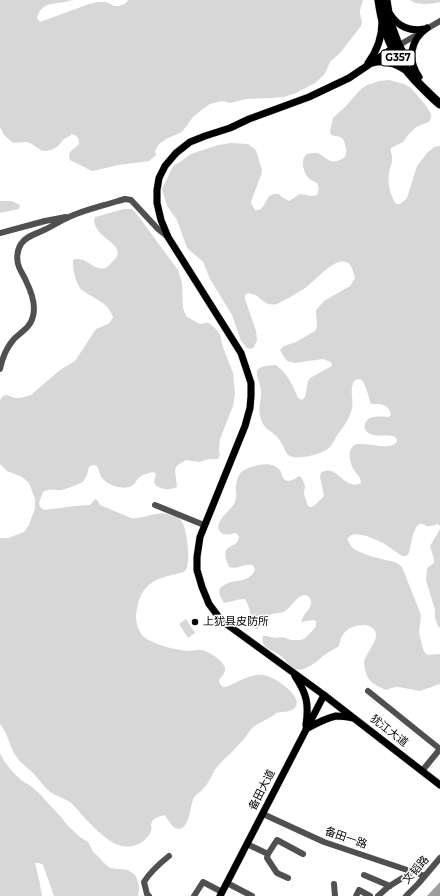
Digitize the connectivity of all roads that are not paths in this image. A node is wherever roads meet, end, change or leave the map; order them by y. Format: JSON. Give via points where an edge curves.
{"nodes":[{"id":1,"x":383,"y":3,"type":"edge"},
{"id":2,"x":440,"y":21,"type":"edge"},
{"id":3,"x":427,"y":28,"type":"junction"},
{"id":4,"x":395,"y":47,"type":"junction"},
{"id":5,"x":364,"y":67,"type":"junction"},
{"id":6,"x":408,"y":72,"type":"junction"},
{"id":7,"x":419,"y":77,"type":"junction"},
{"id":8,"x":440,"y":97,"type":"edge"},
{"id":9,"x":440,"y":104,"type":"edge"},
{"id":10,"x":69,"y":217,"type":"junction"},
{"id":11,"x":0,"y":233,"type":"edge"},
{"id":12,"x":168,"y":237,"type":"junction"},
{"id":13,"x":0,"y":369,"type":"edge"},
{"id":14,"x":156,"y":505,"type":"dead end"},
{"id":15,"x":204,"y":525,"type":"junction"},
{"id":16,"x":291,"y":671,"type":"junction"},
{"id":17,"x":368,"y":691,"type":"dead end"},
{"id":18,"x":324,"y":695,"type":"junction"},
{"id":19,"x":354,"y":718,"type":"junction"},
{"id":20,"x":306,"y":729,"type":"junction"},
{"id":21,"x":440,"y":749,"type":"edge"},
{"id":22,"x":422,"y":771,"type":"junction"},
{"id":23,"x":440,"y":785,"type":"edge"},
{"id":24,"x":262,"y":814,"type":"junction"},
{"id":25,"x":247,"y":844,"type":"junction"},
{"id":26,"x":268,"y":854,"type":"junction"},
{"id":27,"x":304,"y":854,"type":"dead end"},
{"id":28,"x":169,"y":856,"type":"dead end"},
{"id":29,"x":440,"y":858,"type":"edge"},
{"id":30,"x":412,"y":872,"type":"junction"},
{"id":31,"x":364,"y":875,"type":"dead end"},
{"id":32,"x":425,"y":876,"type":"junction"},
{"id":33,"x":288,"y":878,"type":"dead end"},
{"id":34,"x":227,"y":883,"type":"junction"},
{"id":35,"x":334,"y":884,"type":"dead end"},
{"id":36,"x":390,"y":886,"type":"junction"},
{"id":37,"x":221,"y":894,"type":"edge"},
{"id":38,"x":149,"y":896,"type":"edge"},
{"id":39,"x":194,"y":896,"type":"edge"},
{"id":40,"x":252,"y":896,"type":"edge"},
{"id":41,"x":335,"y":896,"type":"edge"},
{"id":42,"x":356,"y":896,"type":"edge"},
{"id":43,"x":370,"y":896,"type":"edge"},
{"id":44,"x":378,"y":896,"type":"edge"},
{"id":45,"x":406,"y":896,"type":"edge"}],
"edges":[{"from":1,"to":3,"type":"main road","via":[[393,19],[402,27],[415,30]]},
{"from":1,"to":4,"type":"highway","number":"G357","via":[[385,27]]},
{"from":1,"to":5,"type":"main road","via":[[380,40]]},
{"from":2,"to":3,"type":"street"},
{"from":3,"to":4,"type":"street"},
{"from":3,"to":7,"type":"main road","via":[[418,37],[412,49],[414,70]]},
{"from":4,"to":5,"type":"main road","name":"犹江大道"},
{"from":4,"to":6,"type":"highway","number":"G357"},
{"from":4,"to":7,"type":"highway","number":"G357"},
{"from":5,"to":6,"type":"main road","via":[[376,62],[388,62]]},
{"from":5,"to":12,"type":"main road","name":"犹江大道","via":[[349,78],[309,97],[190,142],[176,153],[165,166],[157,190],[160,220]]},
{"from":6,"to":9,"type":"highway","number":"G357"},
{"from":7,"to":8,"type":"highway","number":"G357"},
{"from":10,"to":11,"type":"street"},
{"from":10,"to":12,"type":"street","via":[[125,199],[131,200]]},
{"from":10,"to":13,"type":"street","via":[[34,234],[20,244],[18,265],[30,290],[34,312],[29,326],[8,348]]},
{"from":12,"to":15,"type":"main road","name":"犹江大道","via":[[241,353],[251,383],[250,408],[245,426]]},
{"from":14,"to":15,"type":"street"},
{"from":15,"to":16,"type":"main road","name":"犹江大道","via":[[200,537],[197,570],[209,604],[221,620]]},
{"from":16,"to":18,"type":"main road","name":"犹江大道"},
{"from":16,"to":20,"type":"main road","via":[[305,694]]},
{"from":17,"to":21,"type":"street"},
{"from":18,"to":19,"type":"main road","name":"犹江大道"},
{"from":18,"to":20,"type":"main road","name":"备田大道"},
{"from":19,"to":20,"type":"main road","via":[[337,716]]},
{"from":19,"to":22,"type":"main road","name":"犹江大道"},
{"from":20,"to":24,"type":"main road","name":"备田大道"},
{"from":21,"to":22,"type":"street"},
{"from":22,"to":23,"type":"main road","name":"犹江大道"},
{"from":24,"to":25,"type":"main road","name":"备田大道"},
{"from":24,"to":30,"type":"street","name":"备田一路","via":[[324,842]]},
{"from":25,"to":26,"type":"street"},
{"from":25,"to":34,"type":"main road","name":"备田大道"},
{"from":26,"to":27,"type":"street","via":[[277,840]]},
{"from":26,"to":33,"type":"street","via":[[267,858],[277,873]]},
{"from":28,"to":38,"type":"street","via":[[158,864],[144,882]]},
{"from":29,"to":32,"type":"street","name":"文韬路"},
{"from":30,"to":32,"type":"street","name":"备田一路"},
{"from":30,"to":36,"type":"street"},
{"from":31,"to":36,"type":"street"},
{"from":32,"to":45,"type":"street","name":"文韬路"},
{"from":34,"to":37,"type":"main road","name":"备田大道"},
{"from":34,"to":40,"type":"street"},
{"from":35,"to":41,"type":"street"},
{"from":36,"to":44,"type":"street"},
{"from":37,"to":39,"type":"street","via":[[203,882]]},
{"from":42,"to":43,"type":"street","via":[[359,890]]}]}
